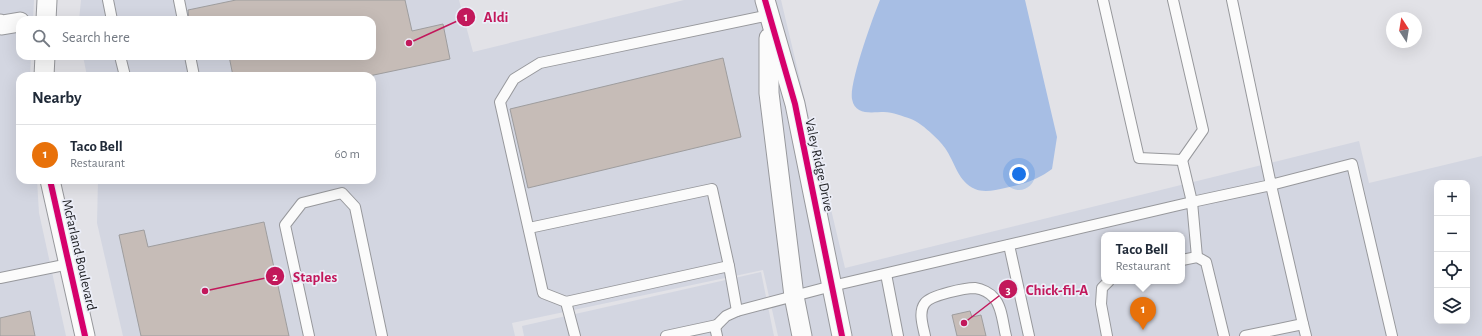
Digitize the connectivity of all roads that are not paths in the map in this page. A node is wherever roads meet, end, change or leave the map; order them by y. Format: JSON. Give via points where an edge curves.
{"nodes":[{"id":1,"x":108,"y":0,"type":"edge"},
{"id":2,"x":178,"y":0,"type":"edge"},
{"id":3,"x":1103,"y":0,"type":"edge"},
{"id":4,"x":1173,"y":0,"type":"edge"},
{"id":5,"x":1232,"y":0,"type":"edge"},
{"id":6,"x":47,"y":7,"type":"edge"},
{"id":7,"x":767,"y":8,"type":"edge"},
{"id":8,"x":33,"y":16,"type":"edge"},
{"id":9,"x":111,"y":16,"type":"edge"},
{"id":10,"x":181,"y":16,"type":"edge"},
{"id":11,"x":45,"y":60,"type":"edge"},
{"id":12,"x":121,"y":60,"type":"edge"},
{"id":13,"x":191,"y":60,"type":"edge"},
{"id":14,"x":44,"y":72,"type":"edge"},
{"id":15,"x":124,"y":72,"type":"edge"},
{"id":16,"x":193,"y":72,"type":"edge"},
{"id":17,"x":1182,"y":160,"type":"junction"},
{"id":18,"x":51,"y":184,"type":"edge"},
{"id":19,"x":1271,"y":185,"type":"junction"},
{"id":20,"x":1192,"y":202,"type":"junction"},
{"id":21,"x":529,"y":228,"type":"junction"},
{"id":22,"x":1008,"y":245,"type":"junction"},
{"id":23,"x":1198,"y":257,"type":"junction"},
{"id":24,"x":1185,"y":259,"type":"edge"},
{"id":25,"x":69,"y":264,"type":"junction"},
{"id":26,"x":729,"y":266,"type":"junction"},
{"id":27,"x":886,"y":274,"type":"junction"},
{"id":28,"x":0,"y":278,"type":"edge"},
{"id":29,"x":1106,"y":284,"type":"edge"},
{"id":30,"x":832,"y":286,"type":"junction"},
{"id":31,"x":794,"y":296,"type":"junction"},
{"id":32,"x":566,"y":302,"type":"junction"},
{"id":33,"x":737,"y":311,"type":"junction"},
{"id":34,"x":1303,"y":324,"type":"junction"},
{"id":35,"x":717,"y":325,"type":"junction"},
{"id":36,"x":85,"y":336,"type":"edge"},
{"id":37,"x":309,"y":336,"type":"edge"},
{"id":38,"x":382,"y":336,"type":"edge"},
{"id":39,"x":574,"y":336,"type":"edge"},
{"id":40,"x":666,"y":336,"type":"edge"},
{"id":41,"x":718,"y":336,"type":"edge"},
{"id":42,"x":802,"y":336,"type":"edge"},
{"id":43,"x":842,"y":336,"type":"edge"},
{"id":44,"x":898,"y":336,"type":"edge"},
{"id":45,"x":925,"y":336,"type":"edge"},
{"id":46,"x":1006,"y":336,"type":"edge"},
{"id":47,"x":1029,"y":336,"type":"edge"},
{"id":48,"x":1107,"y":336,"type":"edge"},
{"id":49,"x":1224,"y":336,"type":"edge"},
{"id":50,"x":1245,"y":336,"type":"edge"},
{"id":51,"x":1306,"y":336,"type":"edge"},
{"id":52,"x":1392,"y":336,"type":"edge"}],
"edges":[{"from":1,"to":9,"type":"lane"},
{"from":2,"to":10,"type":"lane"},
{"from":3,"to":17,"type":"lane","via":[[1139,158]]},
{"from":4,"to":17,"type":"lane","via":[[1203,130]]},
{"from":5,"to":19,"type":"lane"},
{"from":6,"to":8,"type":"street"},
{"from":7,"to":21,"type":"lane","via":[[540,63],[514,79],[500,102]]},
{"from":7,"to":30,"type":"street","name":"Valey Ridge Drive","via":[[795,104]]},
{"from":7,"to":31,"type":"street","via":[[769,93]]},
{"from":11,"to":14,"type":"street"},
{"from":12,"to":15,"type":"lane"},
{"from":13,"to":16,"type":"lane"},
{"from":17,"to":20,"type":"lane"},
{"from":18,"to":25,"type":"street","name":"McFarland Boulevard"},
{"from":19,"to":20,"type":"lane"},
{"from":19,"to":34,"type":"lane"},
{"from":19,"to":52,"type":"lane","via":[[1352,164]]},
{"from":20,"to":22,"type":"lane"},
{"from":20,"to":23,"type":"lane"},
{"from":21,"to":26,"type":"lane","via":[[712,189]]},
{"from":21,"to":32,"type":"lane","via":[[544,293]]},
{"from":22,"to":27,"type":"lane"},
{"from":22,"to":47,"type":"lane"},
{"from":23,"to":24,"type":"lane"},
{"from":23,"to":49,"type":"lane","via":[[1206,262]]},
{"from":25,"to":28,"type":"lane"},
{"from":25,"to":36,"type":"street","name":"McFarland Boulevard"},
{"from":26,"to":32,"type":"lane"},
{"from":26,"to":33,"type":"lane"},
{"from":27,"to":30,"type":"lane"},
{"from":27,"to":44,"type":"lane"},
{"from":29,"to":48,"type":"lane","via":[[1102,288],[1101,304]]},
{"from":30,"to":31,"type":"lane"},
{"from":30,"to":43,"type":"street","name":"Valey Ridge Drive"},
{"from":31,"to":33,"type":"lane"},
{"from":31,"to":42,"type":"street"},
{"from":32,"to":39,"type":"lane"},
{"from":33,"to":35,"type":"lane","via":[[726,316]]},
{"from":34,"to":50,"type":"lane"},
{"from":34,"to":51,"type":"lane"},
{"from":35,"to":40,"type":"lane"},
{"from":35,"to":41,"type":"lane","via":[[715,327]]},
{"from":37,"to":38,"type":"lane","via":[[285,225],[302,203],[342,193],[355,207]]},
{"from":45,"to":46,"type":"lane","via":[[921,312],[930,298],[975,288],[987,291],[995,298]]}]}
